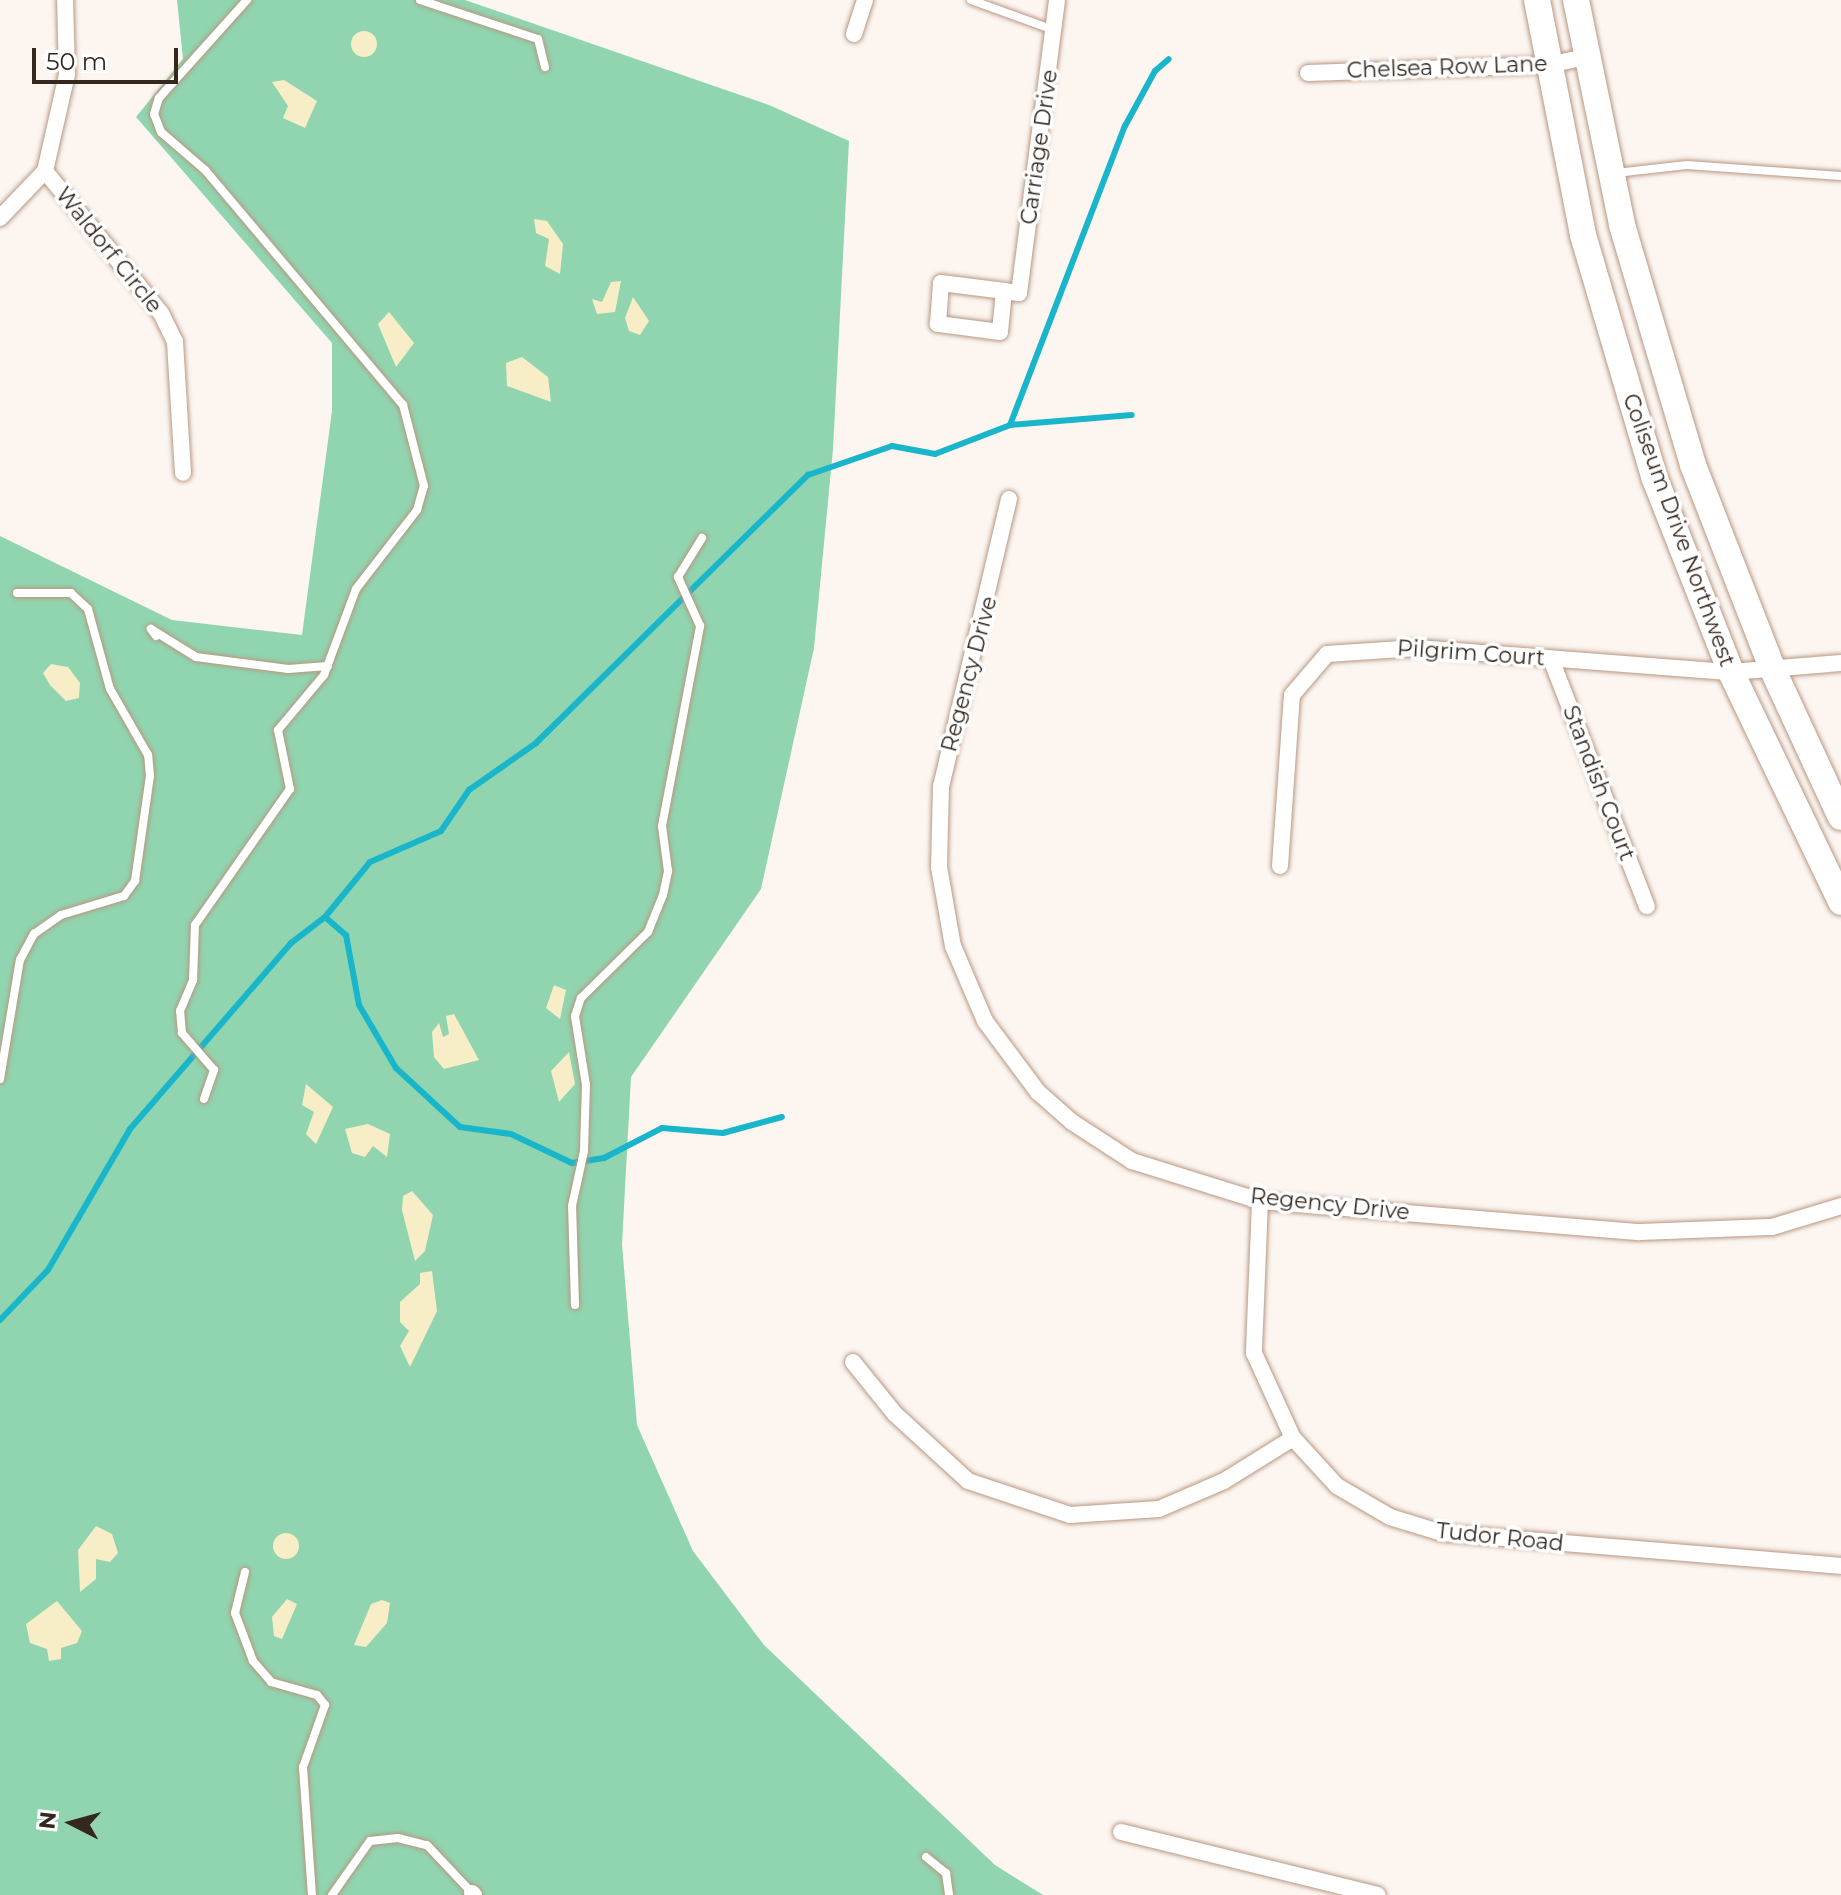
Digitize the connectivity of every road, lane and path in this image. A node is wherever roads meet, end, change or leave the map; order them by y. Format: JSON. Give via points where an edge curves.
{"nodes":[{"id":1,"x":65,"y":0,"type":"edge"},
{"id":2,"x":247,"y":0,"type":"edge"},
{"id":3,"x":420,"y":0,"type":"edge"},
{"id":4,"x":865,"y":0,"type":"edge"},
{"id":5,"x":971,"y":0,"type":"edge"},
{"id":6,"x":1057,"y":0,"type":"edge"},
{"id":7,"x":1537,"y":0,"type":"edge"},
{"id":8,"x":1576,"y":0,"type":"edge"},
{"id":9,"x":1055,"y":30,"type":"junction"},
{"id":10,"x":854,"y":34,"type":"dead end"},
{"id":11,"x":1585,"y":57,"type":"junction"},
{"id":12,"x":1548,"y":65,"type":"junction"},
{"id":13,"x":545,"y":67,"type":"dead end"},
{"id":14,"x":1308,"y":73,"type":"dead end"},
{"id":15,"x":45,"y":171,"type":"junction"},
{"id":16,"x":1611,"y":174,"type":"junction"},
{"id":17,"x":1841,"y":176,"type":"edge"},
{"id":18,"x":0,"y":218,"type":"edge"},
{"id":19,"x":1012,"y":292,"type":"junction"},
{"id":20,"x":183,"y":473,"type":"dead end"},
{"id":21,"x":1009,"y":499,"type":"dead end"},
{"id":22,"x":702,"y":538,"type":"dead end"},
{"id":23,"x":17,"y":593,"type":"dead end"},
{"id":24,"x":156,"y":636,"type":"dead end"},
{"id":25,"x":1551,"y":659,"type":"junction"},
{"id":26,"x":1841,"y":663,"type":"edge"},
{"id":27,"x":328,"y":666,"type":"junction"},
{"id":28,"x":1772,"y":668,"type":"junction"},
{"id":29,"x":1731,"y":672,"type":"junction"},
{"id":30,"x":1841,"y":817,"type":"edge"},
{"id":31,"x":1280,"y":866,"type":"dead end"},
{"id":32,"x":1841,"y":902,"type":"edge"},
{"id":33,"x":1647,"y":906,"type":"dead end"},
{"id":34,"x":0,"y":1079,"type":"edge"},
{"id":35,"x":204,"y":1099,"type":"dead end"},
{"id":36,"x":1260,"y":1201,"type":"junction"},
{"id":37,"x":1841,"y":1206,"type":"edge"},
{"id":38,"x":575,"y":1305,"type":"dead end"},
{"id":39,"x":853,"y":1362,"type":"dead end"},
{"id":40,"x":1293,"y":1438,"type":"junction"},
{"id":41,"x":1841,"y":1566,"type":"edge"},
{"id":42,"x":245,"y":1572,"type":"dead end"},
{"id":43,"x":1121,"y":1832,"type":"dead end"},
{"id":44,"x":926,"y":1857,"type":"dead end"},
{"id":45,"x":473,"y":1894,"type":"edge"},
{"id":46,"x":312,"y":1895,"type":"edge"},
{"id":47,"x":332,"y":1895,"type":"edge"},
{"id":48,"x":949,"y":1895,"type":"edge"},
{"id":49,"x":1377,"y":1895,"type":"edge"}],
"edges":[{"from":1,"to":15,"type":"street","via":[[67,74]]},
{"from":2,"to":27,"type":"lane","via":[[159,98],[154,114],[161,132],[205,170],[403,405],[424,486],[417,510],[356,589]]},
{"from":3,"to":13,"type":"lane","via":[[538,39]]},
{"from":4,"to":10,"type":"street"},
{"from":5,"to":9,"type":"lane"},
{"from":6,"to":9,"type":"street","name":"Carriage Drive"},
{"from":7,"to":12,"type":"main road","name":"Coliseum Drive Northwest"},
{"from":8,"to":11,"type":"main road","name":"Coliseum Drive Northwest"},
{"from":9,"to":19,"type":"street","name":"Carriage Drive"},
{"from":11,"to":12,"type":"street","name":"Chelsea Row Lane"},
{"from":11,"to":16,"type":"main road","name":"Coliseum Drive Northwest"},
{"from":12,"to":14,"type":"street","name":"Chelsea Row Lane"},
{"from":12,"to":29,"type":"main road","name":"Coliseum Drive Northwest","via":[[1619,362]]},
{"from":15,"to":18,"type":"street"},
{"from":15,"to":20,"type":"street","name":"Waldorf Circle","via":[[161,313],[175,342]]},
{"from":16,"to":17,"type":"lane","via":[[1687,165]]},
{"from":16,"to":28,"type":"main road","name":"Coliseum Drive Northwest","via":[[1693,465]]},
{"from":19,"to":19,"type":"street","name":"Carriage Drive","via":[[941,283],[938,324],[1000,332]]},
{"from":21,"to":36,"type":"street","name":"Regency Drive","via":[[941,786],[939,867],[953,946],[1009,1058],[1072,1122],[1132,1161]]},
{"from":22,"to":38,"type":"lane","via":[[684,561],[680,593],[700,626],[687,716],[662,826],[668,871],[663,895],[648,932],[581,998],[575,1016],[586,1063],[584,1151],[572,1206]]},
{"from":23,"to":34,"type":"lane","via":[[71,593],[88,609],[110,689],[148,755],[150,776],[135,881],[124,896],[61,915],[34,934],[20,960]]},
{"from":24,"to":27,"type":"lane","via":[[196,657],[288,669]]},
{"from":25,"to":29,"type":"street","name":"Pilgrim Court"},
{"from":25,"to":31,"type":"street","name":"Pilgrim Court","via":[[1363,647],[1313,664],[1288,712]]},
{"from":25,"to":33,"type":"street","name":"Standish Court"},
{"from":26,"to":28,"type":"street","name":"Pilgrim Court"},
{"from":27,"to":35,"type":"lane","via":[[278,730],[290,789],[195,925],[193,980],[180,1011],[192,1043],[214,1070]]},
{"from":28,"to":29,"type":"street","name":"Pilgrim Court"},
{"from":28,"to":30,"type":"main road","name":"Coliseum Drive Northwest"},
{"from":29,"to":32,"type":"main road","name":"Coliseum Drive Northwest"},
{"from":36,"to":37,"type":"street","name":"Regency Drive","via":[[1640,1232],[1772,1227]]},
{"from":36,"to":40,"type":"street","name":"Tudor Road","via":[[1254,1353]]},
{"from":39,"to":40,"type":"street","via":[[895,1414],[968,1481],[1070,1515],[1159,1509],[1224,1481]]},
{"from":40,"to":41,"type":"street","name":"Tudor Road","via":[[1337,1486],[1390,1517],[1442,1533]]},
{"from":42,"to":46,"type":"lane","via":[[235,1613],[245,1649],[271,1682],[317,1695],[325,1705],[303,1767]]},
{"from":43,"to":49,"type":"street"},
{"from":44,"to":48,"type":"lane","via":[[946,1873]]},
{"from":45,"to":47,"type":"lane","via":[[427,1845],[398,1838],[370,1841]]}]}
